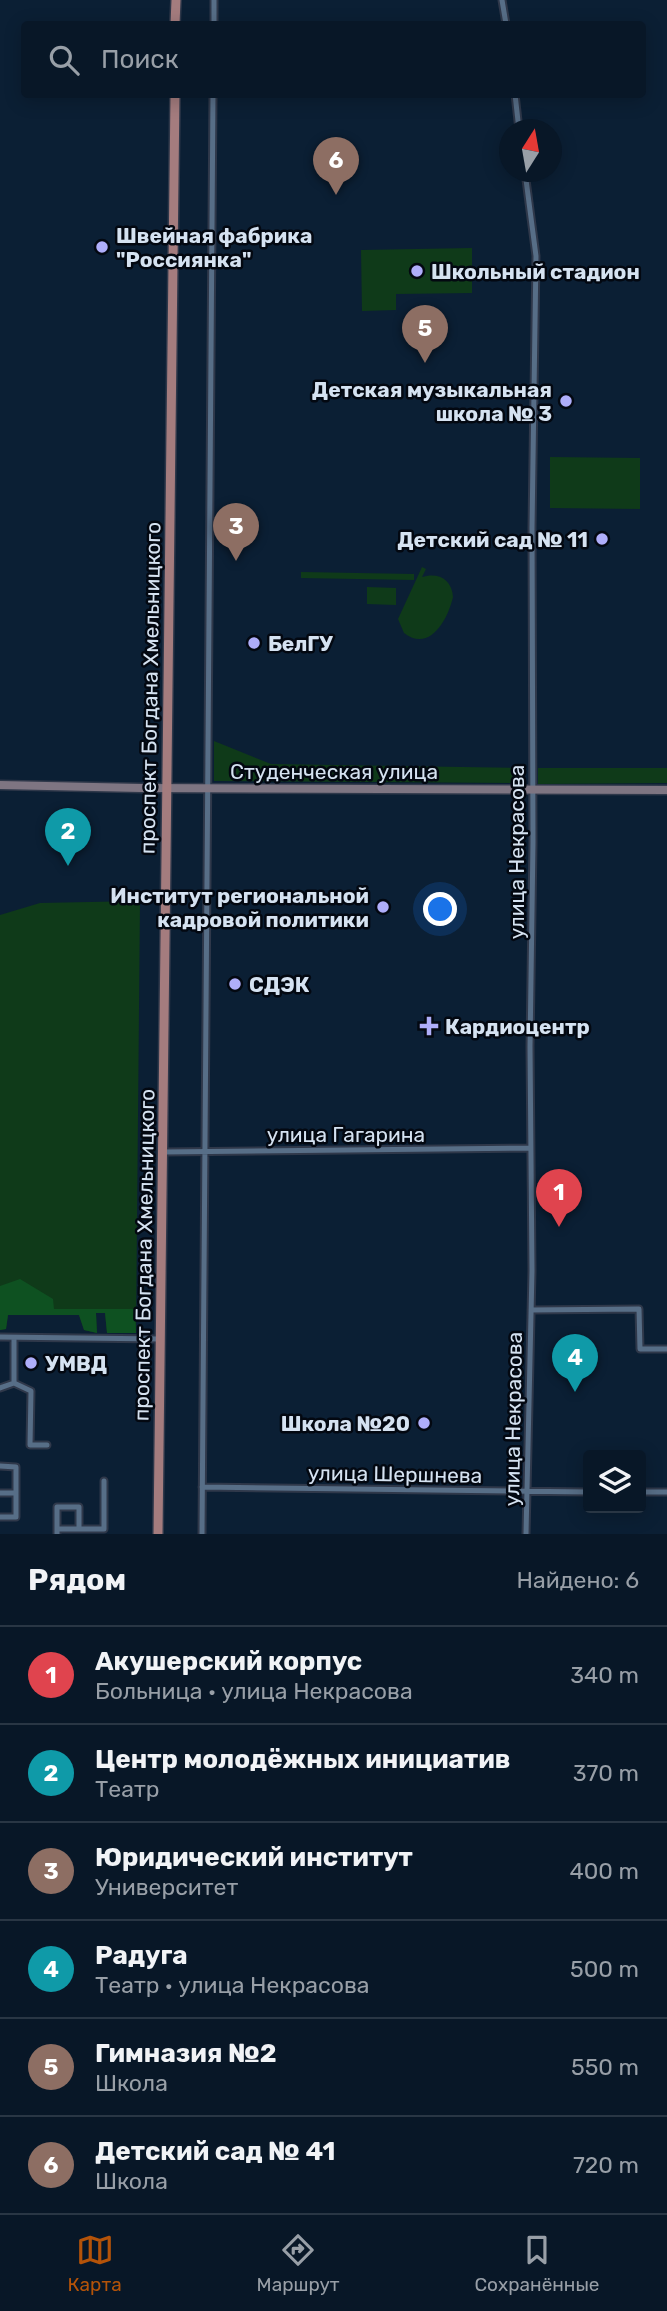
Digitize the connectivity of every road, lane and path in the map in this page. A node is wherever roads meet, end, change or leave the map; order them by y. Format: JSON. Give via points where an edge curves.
{"nodes":[{"id":1,"x":176,"y":0,"type":"edge"},
{"id":2,"x":214,"y":0,"type":"edge"},
{"id":3,"x":502,"y":0,"type":"edge"},
{"id":4,"x":176,"y":21,"type":"edge"},
{"id":5,"x":214,"y":21,"type":"edge"},
{"id":6,"x":506,"y":21,"type":"edge"},
{"id":7,"x":175,"y":98,"type":"edge"},
{"id":8,"x":213,"y":98,"type":"edge"},
{"id":9,"x":515,"y":98,"type":"edge"},
{"id":10,"x":517,"y":119,"type":"edge"},
{"id":11,"x":526,"y":182,"type":"edge"},
{"id":12,"x":0,"y":785,"type":"edge"},
{"id":13,"x":167,"y":788,"type":"junction"},
{"id":14,"x":208,"y":788,"type":"junction"},
{"id":15,"x":532,"y":789,"type":"junction"},
{"id":16,"x":667,"y":790,"type":"edge"},
{"id":17,"x":530,"y":1148,"type":"junction"},
{"id":18,"x":205,"y":1151,"type":"junction"},
{"id":19,"x":163,"y":1152,"type":"junction"},
{"id":20,"x":531,"y":1310,"type":"junction"},
{"id":21,"x":0,"y":1337,"type":"edge"},
{"id":22,"x":14,"y":1338,"type":"junction"},
{"id":23,"x":160,"y":1339,"type":"junction"},
{"id":24,"x":667,"y":1349,"type":"edge"},
{"id":25,"x":14,"y":1383,"type":"junction"},
{"id":26,"x":0,"y":1388,"type":"edge"},
{"id":27,"x":47,"y":1445,"type":"dead end"},
{"id":28,"x":0,"y":1466,"type":"edge"},
{"id":29,"x":104,"y":1481,"type":"dead end"},
{"id":30,"x":202,"y":1487,"type":"junction"},
{"id":31,"x":527,"y":1491,"type":"junction"},
{"id":32,"x":583,"y":1492,"type":"edge"},
{"id":33,"x":646,"y":1492,"type":"edge"},
{"id":34,"x":0,"y":1493,"type":"edge"},
{"id":35,"x":16,"y":1493,"type":"junction"},
{"id":36,"x":667,"y":1493,"type":"edge"},
{"id":37,"x":0,"y":1517,"type":"edge"},
{"id":38,"x":79,"y":1529,"type":"junction"},
{"id":39,"x":57,"y":1531,"type":"edge"},
{"id":40,"x":158,"y":1534,"type":"edge"},
{"id":41,"x":202,"y":1534,"type":"edge"},
{"id":42,"x":526,"y":1534,"type":"edge"}],
"edges":[{"from":1,"to":4,"type":"main road"},
{"from":2,"to":5,"type":"street"},
{"from":3,"to":6,"type":"street"},
{"from":7,"to":13,"type":"main road","name":"проспект Богдана Хмельницкого"},
{"from":8,"to":14,"type":"street"},
{"from":9,"to":10,"type":"street"},
{"from":11,"to":15,"type":"street","name":"улица Некрасова","via":[[536,256]]},
{"from":12,"to":13,"type":"main road","name":"Студенческая улица"},
{"from":13,"to":14,"type":"main road","name":"Студенческая улица"},
{"from":13,"to":19,"type":"main road","name":"проспект Богдана Хмельницкого"},
{"from":14,"to":15,"type":"main road","name":"Студенческая улица"},
{"from":14,"to":18,"type":"street"},
{"from":15,"to":16,"type":"main road","name":"Студенческая улица"},
{"from":15,"to":17,"type":"street","name":"улица Некрасова"},
{"from":17,"to":18,"type":"street","name":"улица Гагарина"},
{"from":17,"to":20,"type":"street","name":"улица Некрасова"},
{"from":18,"to":19,"type":"street","name":"улица Гагарина"},
{"from":18,"to":30,"type":"street"},
{"from":19,"to":23,"type":"main road","name":"проспект Богдана Хмельницкого"},
{"from":20,"to":24,"type":"street","via":[[639,1309],[640,1349]]},
{"from":20,"to":31,"type":"street","name":"улица Некрасова"},
{"from":21,"to":22,"type":"street"},
{"from":22,"to":23,"type":"street"},
{"from":22,"to":25,"type":"street"},
{"from":23,"to":40,"type":"main road","name":"проспект Богдана Хмельницкого"},
{"from":25,"to":26,"type":"street"},
{"from":25,"to":27,"type":"street","via":[[30,1391],[30,1445]]},
{"from":28,"to":35,"type":"street","via":[[16,1467]]},
{"from":29,"to":38,"type":"street","via":[[104,1530]]},
{"from":30,"to":31,"type":"street","name":"улица Шершнева"},
{"from":30,"to":41,"type":"street"},
{"from":31,"to":32,"type":"street","name":"улица Шершнева"},
{"from":31,"to":42,"type":"street","name":"улица Некрасова"},
{"from":33,"to":36,"type":"street"},
{"from":34,"to":35,"type":"street"},
{"from":35,"to":37,"type":"street","via":[[16,1517]]},
{"from":38,"to":39,"type":"street"},
{"from":38,"to":39,"type":"street","via":[[79,1507],[57,1507]]}]}
